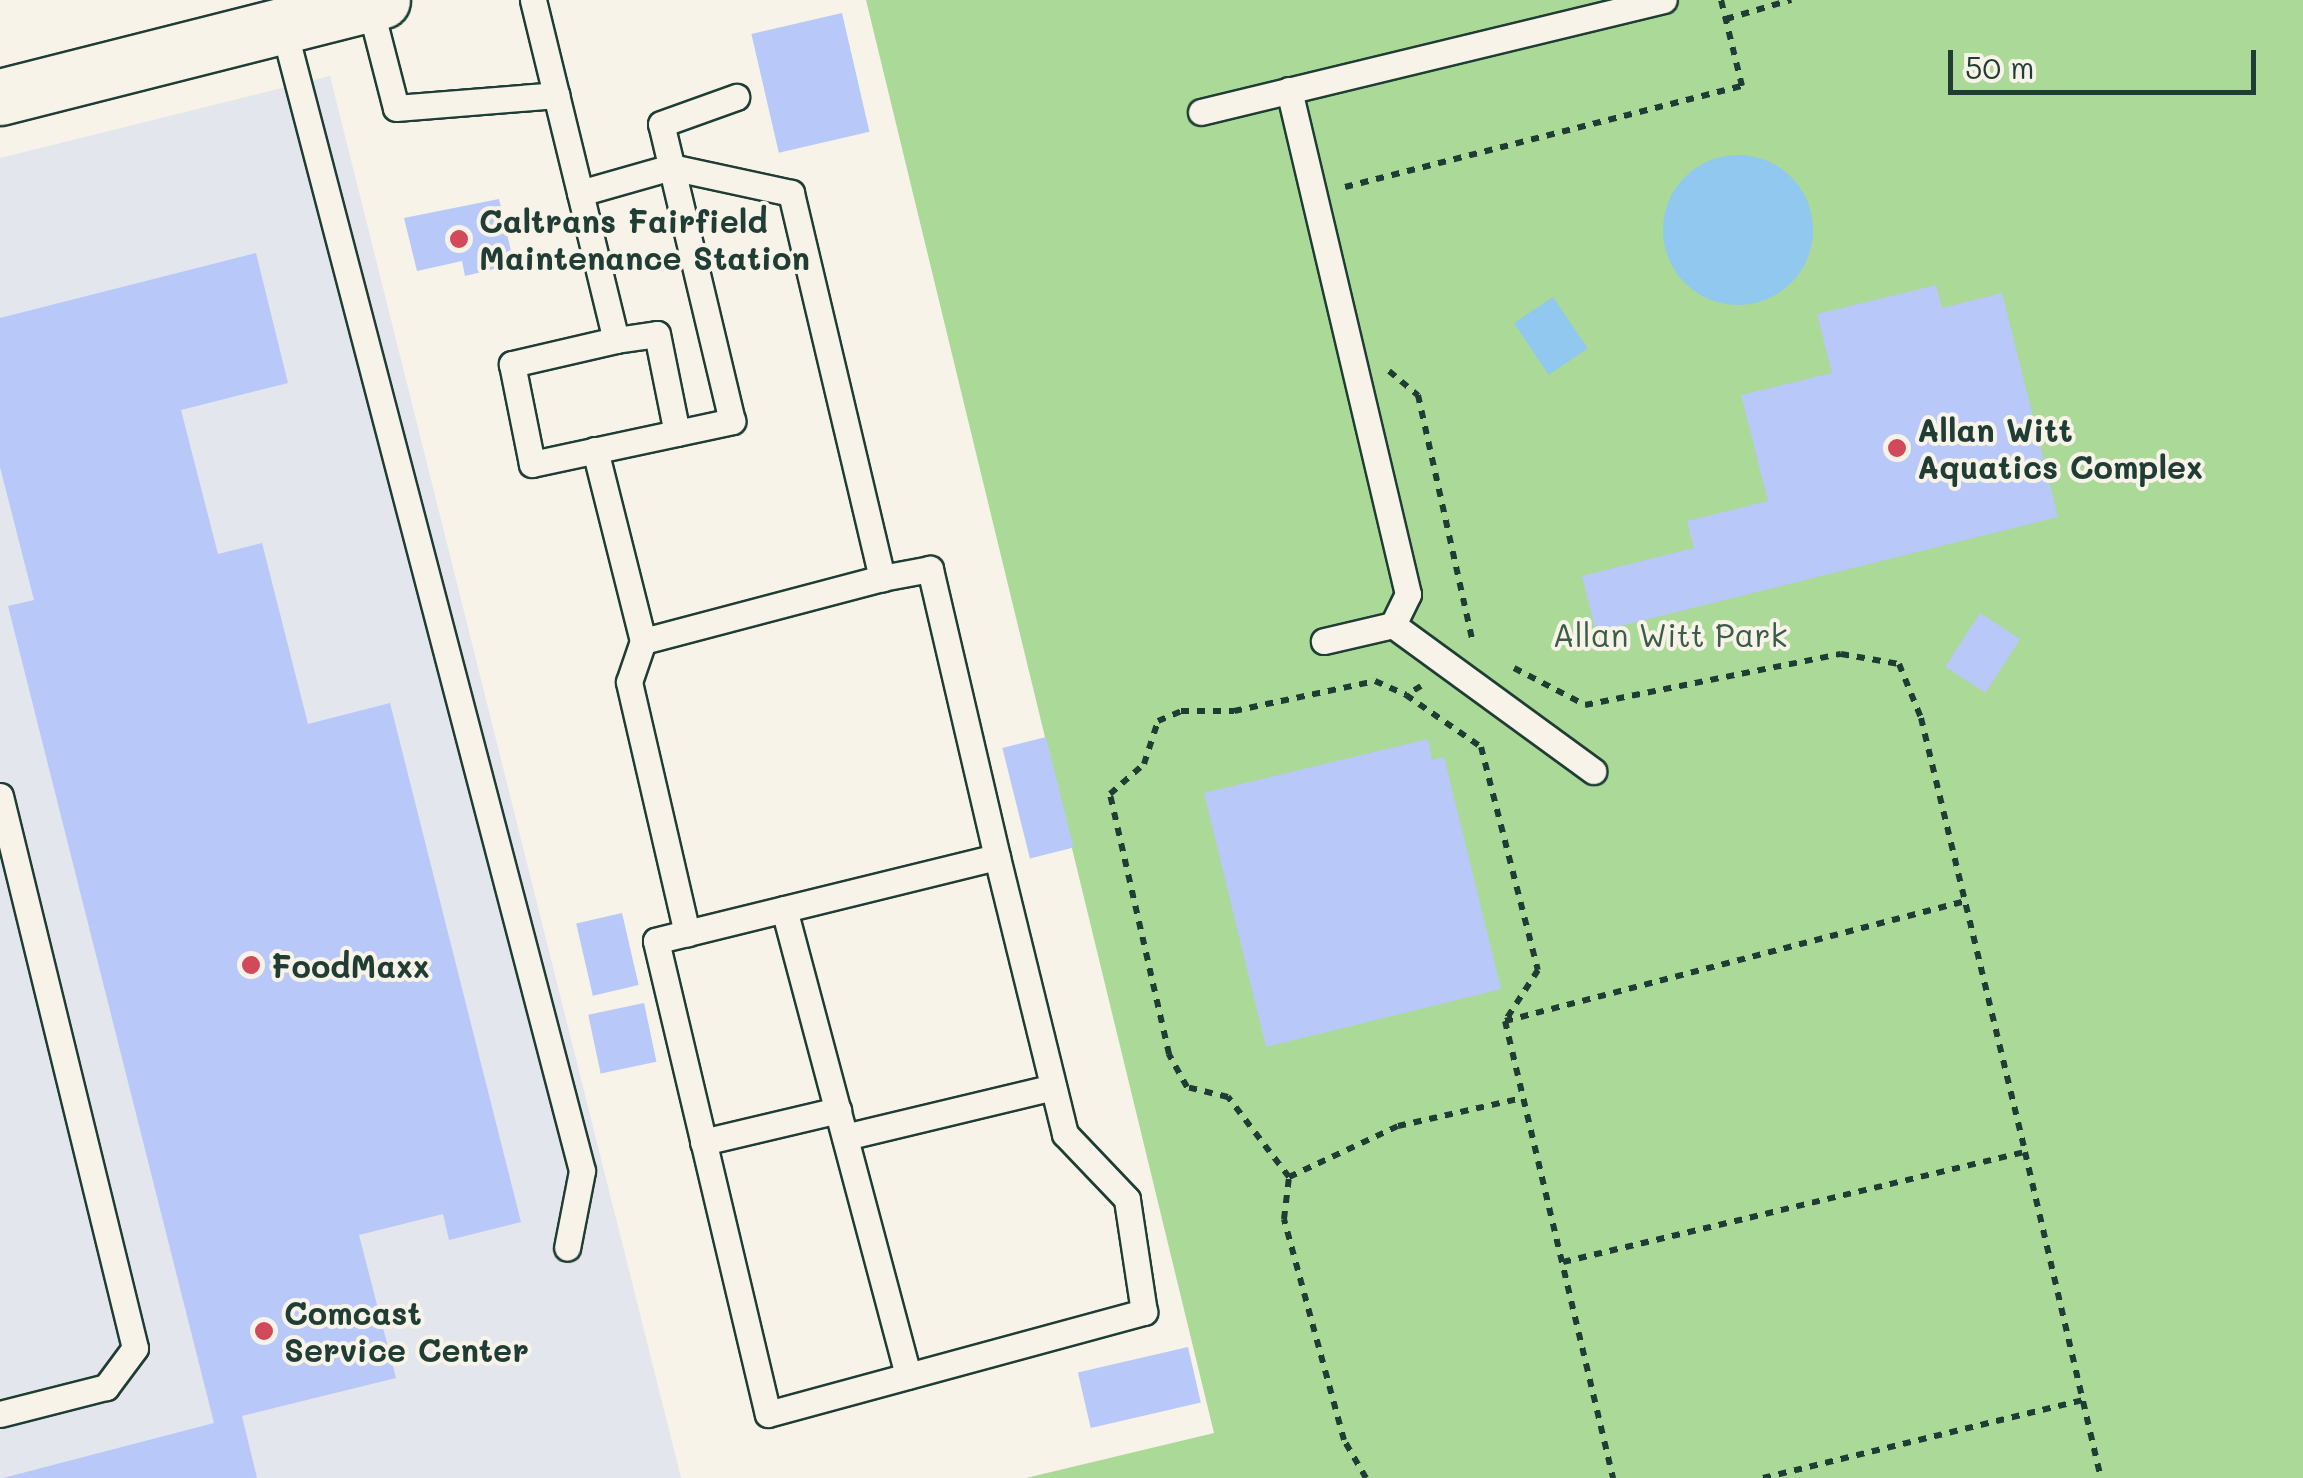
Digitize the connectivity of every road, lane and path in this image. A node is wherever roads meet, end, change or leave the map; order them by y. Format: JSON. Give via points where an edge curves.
{"nodes":[{"id":1,"x":533,"y":0,"type":"edge"},
{"id":2,"x":1664,"y":0,"type":"edge"},
{"id":3,"x":1721,"y":0,"type":"edge"},
{"id":4,"x":1791,"y":0,"type":"edge"},
{"id":5,"x":375,"y":2,"type":"edge"},
{"id":6,"x":1726,"y":19,"type":"junction"},
{"id":7,"x":283,"y":26,"type":"junction"},
{"id":8,"x":1289,"y":90,"type":"junction"},
{"id":9,"x":556,"y":94,"type":"junction"},
{"id":10,"x":0,"y":97,"type":"edge"},
{"id":11,"x":736,"y":97,"type":"dead end"},
{"id":12,"x":1201,"y":112,"type":"dead end"},
{"id":13,"x":671,"y":167,"type":"junction"},
{"id":14,"x":580,"y":193,"type":"junction"},
{"id":15,"x":1342,"y":207,"type":"dead end"},
{"id":16,"x":616,"y":340,"type":"junction"},
{"id":17,"x":1382,"y":351,"type":"dead end"},
{"id":18,"x":677,"y":433,"type":"junction"},
{"id":19,"x":595,"y":450,"type":"junction"},
{"id":20,"x":882,"y":578,"type":"junction"},
{"id":21,"x":1393,"y":626,"type":"junction"},
{"id":22,"x":1324,"y":641,"type":"dead end"},
{"id":23,"x":644,"y":642,"type":"junction"},
{"id":24,"x":1480,"y":650,"type":"junction"},
{"id":25,"x":1450,"y":668,"type":"junction"},
{"id":26,"x":1406,"y":695,"type":"junction"},
{"id":27,"x":1593,"y":771,"type":"dead end"},
{"id":28,"x":0,"y":796,"type":"edge"},
{"id":29,"x":997,"y":857,"type":"junction"},
{"id":30,"x":1968,"y":900,"type":"junction"},
{"id":31,"x":784,"y":909,"type":"junction"},
{"id":32,"x":687,"y":933,"type":"junction"},
{"id":33,"x":1506,"y":1021,"type":"junction"},
{"id":34,"x":1053,"y":1087,"type":"junction"},
{"id":35,"x":1522,"y":1098,"type":"junction"},
{"id":36,"x":838,"y":1110,"type":"junction"},
{"id":37,"x":845,"y":1137,"type":"junction"},
{"id":38,"x":704,"y":1142,"type":"junction"},
{"id":39,"x":2025,"y":1152,"type":"junction"},
{"id":40,"x":1289,"y":1177,"type":"junction"},
{"id":41,"x":568,"y":1248,"type":"dead end"},
{"id":42,"x":1563,"y":1262,"type":"junction"},
{"id":43,"x":908,"y":1376,"type":"junction"},
{"id":44,"x":2083,"y":1400,"type":"junction"},
{"id":45,"x":0,"y":1414,"type":"edge"},
{"id":46,"x":1366,"y":1478,"type":"edge"},
{"id":47,"x":1613,"y":1478,"type":"edge"},
{"id":48,"x":1764,"y":1478,"type":"edge"},
{"id":49,"x":2101,"y":1478,"type":"edge"}],
"edges":[{"from":1,"to":9,"type":"lane"},
{"from":2,"to":8,"type":"lane"},
{"from":3,"to":6,"type":"path"},
{"from":4,"to":6,"type":"path"},
{"from":5,"to":7,"type":"main road"},
{"from":5,"to":9,"type":"lane","via":[[396,108]]},
{"from":6,"to":15,"type":"path","via":[[1742,86],[1337,189]]},
{"from":7,"to":10,"type":"main road"},
{"from":7,"to":41,"type":"lane","via":[[582,1170]]},
{"from":8,"to":12,"type":"lane"},
{"from":8,"to":21,"type":"lane","via":[[1408,594]]},
{"from":9,"to":14,"type":"lane"},
{"from":11,"to":13,"type":"lane","via":[[661,124]]},
{"from":13,"to":14,"type":"lane"},
{"from":13,"to":18,"type":"lane","via":[[732,421]]},
{"from":13,"to":20,"type":"lane","via":[[791,194]]},
{"from":14,"to":16,"type":"lane"},
{"from":16,"to":18,"type":"lane","via":[[656,334]]},
{"from":16,"to":19,"type":"lane","via":[[512,364],[532,464]]},
{"from":17,"to":24,"type":"path","via":[[1386,369],[1418,395],[1466,630]]},
{"from":18,"to":19,"type":"lane"},
{"from":19,"to":23,"type":"lane"},
{"from":20,"to":23,"type":"lane"},
{"from":20,"to":29,"type":"lane","via":[[930,569]]},
{"from":21,"to":22,"type":"lane"},
{"from":21,"to":25,"type":"lane"},
{"from":23,"to":32,"type":"lane","via":[[629,682]]},
{"from":24,"to":25,"type":"path"},
{"from":24,"to":30,"type":"path","via":[[1585,705],[1841,654],[1899,664]]},
{"from":25,"to":26,"type":"path"},
{"from":25,"to":27,"type":"lane"},
{"from":26,"to":33,"type":"path","via":[[1481,747],[1538,970]]},
{"from":26,"to":40,"type":"path","via":[[1375,681],[1234,712],[1181,710],[1158,721],[1144,764],[1110,794],[1169,1054],[1187,1087],[1228,1097]]},
{"from":28,"to":45,"type":"lane","via":[[135,1348],[106,1387]]},
{"from":29,"to":31,"type":"lane"},
{"from":29,"to":34,"type":"lane"},
{"from":30,"to":33,"type":"path"},
{"from":30,"to":39,"type":"path"},
{"from":31,"to":32,"type":"lane"},
{"from":31,"to":36,"type":"lane"},
{"from":32,"to":38,"type":"lane","via":[[656,942]]},
{"from":33,"to":35,"type":"path"},
{"from":34,"to":37,"type":"lane"},
{"from":34,"to":43,"type":"lane","via":[[1065,1134],[1127,1199],[1144,1312]]},
{"from":35,"to":40,"type":"path","via":[[1398,1126]]},
{"from":35,"to":42,"type":"path"},
{"from":36,"to":37,"type":"lane"},
{"from":36,"to":38,"type":"lane"},
{"from":37,"to":43,"type":"lane"},
{"from":38,"to":43,"type":"lane","via":[[768,1414]]},
{"from":39,"to":42,"type":"path"},
{"from":39,"to":44,"type":"path"},
{"from":40,"to":46,"type":"path","via":[[1284,1219],[1344,1440]]},
{"from":42,"to":47,"type":"path"},
{"from":44,"to":48,"type":"path"},
{"from":44,"to":49,"type":"path"}]}
